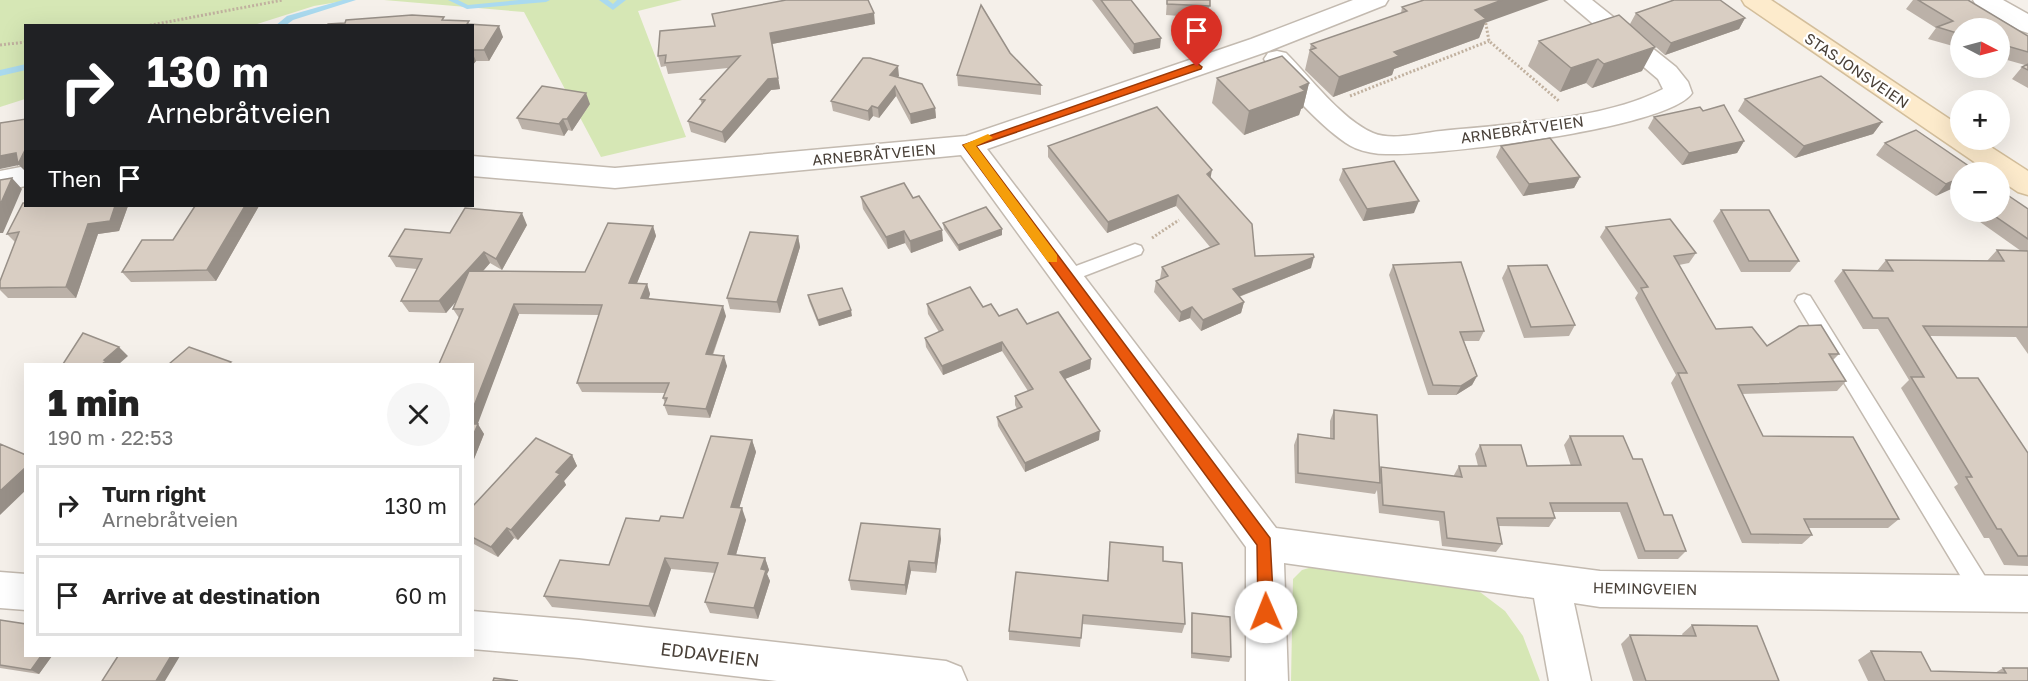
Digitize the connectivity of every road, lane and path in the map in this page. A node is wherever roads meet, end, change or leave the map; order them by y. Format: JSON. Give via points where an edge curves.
{"nodes":[{"id":1,"x":283,"y":0,"type":"edge"},
{"id":2,"x":1376,"y":0,"type":"edge"},
{"id":3,"x":1577,"y":0,"type":"edge"},
{"id":4,"x":1754,"y":0,"type":"edge"},
{"id":5,"x":1985,"y":0,"type":"edge"},
{"id":6,"x":1485,"y":18,"type":"edge"},
{"id":7,"x":157,"y":24,"type":"edge"},
{"id":8,"x":2028,"y":25,"type":"edge"},
{"id":9,"x":1489,"y":40,"type":"junction"},
{"id":10,"x":24,"y":42,"type":"edge"},
{"id":11,"x":0,"y":45,"type":"edge"},
{"id":12,"x":1260,"y":45,"type":"junction"},
{"id":13,"x":1324,"y":106,"type":"junction"},
{"id":14,"x":1582,"y":121,"type":"junction"},
{"id":15,"x":1950,"y":132,"type":"edge"},
{"id":16,"x":969,"y":145,"type":"junction"},
{"id":17,"x":1977,"y":150,"type":"edge"},
{"id":18,"x":474,"y":166,"type":"edge"},
{"id":19,"x":24,"y":177,"type":"edge"},
{"id":20,"x":0,"y":181,"type":"edge"},
{"id":21,"x":2028,"y":185,"type":"edge"},
{"id":22,"x":1179,"y":220,"type":"dead end"},
{"id":23,"x":1135,"y":250,"type":"joint"},
{"id":24,"x":1066,"y":277,"type":"junction"},
{"id":25,"x":1804,"y":301,"type":"dead end"},
{"id":26,"x":1265,"y":543,"type":"junction"},
{"id":27,"x":1551,"y":584,"type":"junction"},
{"id":28,"x":0,"y":590,"type":"edge"},
{"id":29,"x":24,"y":592,"type":"edge"},
{"id":30,"x":1983,"y":593,"type":"junction"},
{"id":31,"x":2028,"y":594,"type":"edge"},
{"id":32,"x":474,"y":630,"type":"edge"},
{"id":33,"x":946,"y":681,"type":"edge"},
{"id":34,"x":1268,"y":681,"type":"edge"},
{"id":35,"x":1570,"y":681,"type":"edge"}],
"edges":[{"from":1,"to":7,"type":"path"},
{"from":2,"to":12,"type":"street","name":"ARNEBRÅTVEIEN"},
{"from":3,"to":14,"type":"street","name":"ARNEBRÅTVEIEN","via":[[1667,73],[1678,88],[1672,97],[1659,103]]},
{"from":4,"to":15,"type":"street","name":"STASJONSVEIEN"},
{"from":5,"to":8,"type":"street"},
{"from":6,"to":9,"type":"path"},
{"from":9,"to":13,"type":"path"},
{"from":9,"to":14,"type":"path"},
{"from":10,"to":11,"type":"path"},
{"from":12,"to":13,"type":"street","name":"ARNEBRÅTVEIEN"},
{"from":12,"to":16,"type":"street","name":"ARNEBRÅTVEIEN"},
{"from":13,"to":14,"type":"street","name":"ARNEBRÅTVEIEN","via":[[1358,138],[1386,145]]},
{"from":16,"to":18,"type":"street","name":"ARNEBRÅTVEIEN","via":[[615,178]]},
{"from":16,"to":24,"type":"street"},
{"from":17,"to":21,"type":"street","name":"STASJONSVEIEN"},
{"from":19,"to":20,"type":"street"},
{"from":22,"to":23,"type":"path"},
{"from":23,"to":24,"type":"lane"},
{"from":24,"to":26,"type":"street"},
{"from":25,"to":30,"type":"lane"},
{"from":26,"to":27,"type":"street","name":"HEMINGVEIEN"},
{"from":26,"to":34,"type":"street"},
{"from":27,"to":30,"type":"street","name":"HEMINGVEIEN","via":[[1600,589]]},
{"from":27,"to":35,"type":"street"},
{"from":28,"to":29,"type":"street"},
{"from":30,"to":31,"type":"street","name":"HEMINGVEIEN"},
{"from":32,"to":33,"type":"street","name":"EDDAVEIEN"}]}
